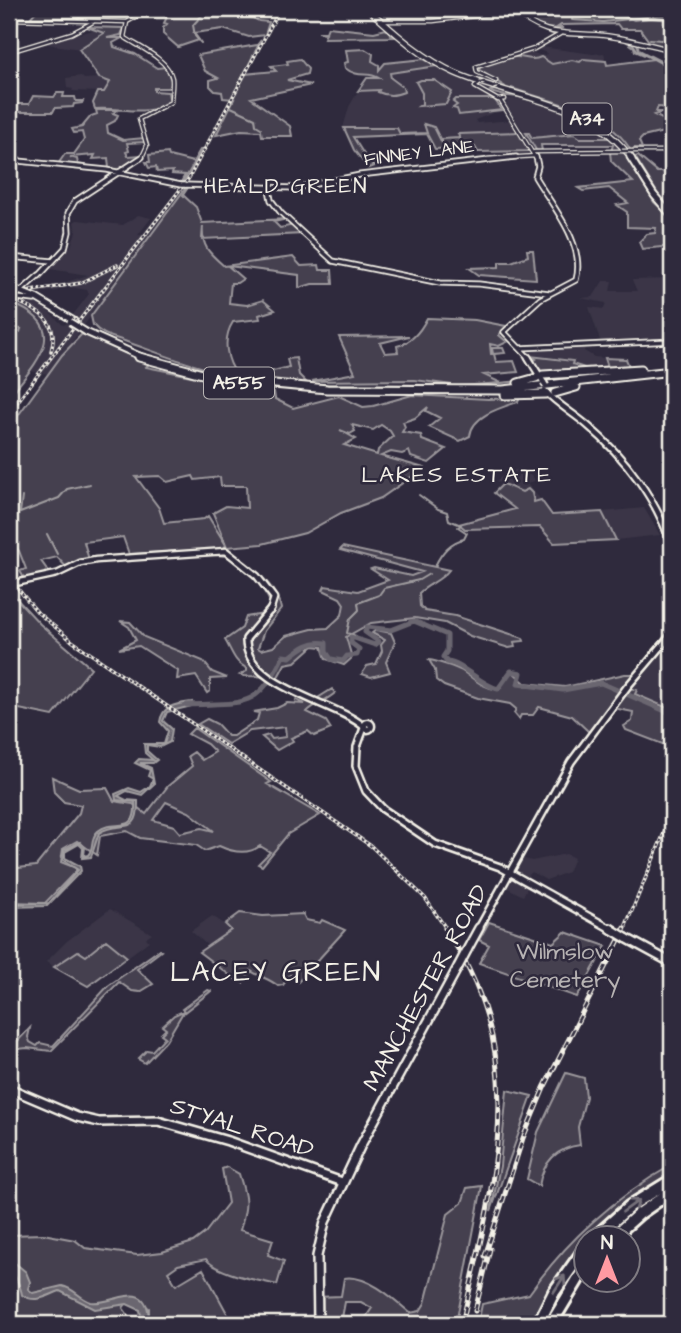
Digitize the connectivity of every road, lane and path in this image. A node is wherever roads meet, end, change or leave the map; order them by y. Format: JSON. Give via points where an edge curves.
{"nodes":[{"id":1,"x":150,"y":9,"type":"edge"},
{"id":2,"x":369,"y":9,"type":"edge"},
{"id":3,"x":515,"y":10,"type":"edge"},
{"id":4,"x":9,"y":19,"type":"edge"},
{"id":5,"x":93,"y":22,"type":"junction"},
{"id":6,"x":127,"y":22,"type":"junction"},
{"id":7,"x":386,"y":23,"type":"junction"},
{"id":8,"x":558,"y":35,"type":"junction"},
{"id":9,"x":672,"y":50,"type":"edge"},
{"id":10,"x":9,"y":52,"type":"edge"},
{"id":11,"x":453,"y":72,"type":"junction"},
{"id":12,"x":484,"y":82,"type":"junction"},
{"id":13,"x":494,"y":86,"type":"junction"},
{"id":14,"x":481,"y":89,"type":"junction"},
{"id":15,"x":500,"y":99,"type":"junction"},
{"id":16,"x":545,"y":102,"type":"junction"},
{"id":17,"x":672,"y":151,"type":"edge"},
{"id":18,"x":534,"y":154,"type":"junction"},
{"id":19,"x":9,"y":160,"type":"edge"},
{"id":20,"x":120,"y":172,"type":"junction"},
{"id":21,"x":114,"y":175,"type":"junction"},
{"id":22,"x":140,"y":176,"type":"junction"},
{"id":23,"x":269,"y":189,"type":"junction"},
{"id":24,"x":672,"y":214,"type":"edge"},
{"id":25,"x":9,"y":257,"type":"edge"},
{"id":26,"x":54,"y":261,"type":"junction"},
{"id":27,"x":39,"y":276,"type":"joint"},
{"id":28,"x":29,"y":284,"type":"junction"},
{"id":29,"x":9,"y":289,"type":"edge"},
{"id":30,"x":549,"y":293,"type":"junction"},
{"id":31,"x":17,"y":295,"type":"edge"},
{"id":32,"x":72,"y":321,"type":"junction"},
{"id":33,"x":672,"y":341,"type":"edge"},
{"id":34,"x":522,"y":350,"type":"junction"},
{"id":35,"x":672,"y":370,"type":"edge"},
{"id":36,"x":545,"y":385,"type":"junction"},
{"id":37,"x":398,"y":390,"type":"junction"},
{"id":38,"x":672,"y":547,"type":"edge"},
{"id":39,"x":226,"y":551,"type":"joint"},
{"id":40,"x":9,"y":584,"type":"edge"},
{"id":41,"x":672,"y":634,"type":"edge"},
{"id":42,"x":511,"y":873,"type":"junction"},
{"id":43,"x":672,"y":963,"type":"edge"},
{"id":44,"x":9,"y":1088,"type":"edge"},
{"id":45,"x":672,"y":1180,"type":"edge"},
{"id":46,"x":342,"y":1182,"type":"junction"},
{"id":47,"x":672,"y":1191,"type":"edge"},
{"id":48,"x":610,"y":1224,"type":"edge"},
{"id":49,"x":628,"y":1224,"type":"edge"},
{"id":50,"x":572,"y":1267,"type":"edge"},
{"id":51,"x":572,"y":1288,"type":"edge"},
{"id":52,"x":318,"y":1324,"type":"edge"},
{"id":53,"x":538,"y":1324,"type":"edge"},
{"id":54,"x":551,"y":1324,"type":"edge"}],
"edges":[{"from":1,"to":6,"type":"main road"},
{"from":2,"to":7,"type":"highway","number":"A34"},
{"from":2,"to":11,"type":"highway","number":"A34","via":[[415,51]]},
{"from":3,"to":7,"type":"street"},
{"from":3,"to":8,"type":"main road","via":[[535,28]]},
{"from":4,"to":5,"type":"street"},
{"from":5,"to":6,"type":"street"},
{"from":5,"to":10,"type":"street","via":[[71,34]]},
{"from":6,"to":20,"type":"street","via":[[124,37],[166,66],[172,83],[171,103],[139,119],[145,155]]},
{"from":7,"to":11,"type":"highway","number":"A34","via":[[421,54]]},
{"from":8,"to":9,"type":"main road","via":[[604,35]]},
{"from":8,"to":12,"type":"street","via":[[507,60],[476,67]]},
{"from":11,"to":12,"type":"highway"},
{"from":11,"to":12,"type":"highway"},
{"from":11,"to":16,"type":"highway","number":"A34"},
{"from":12,"to":13,"type":"street"},
{"from":12,"to":14,"type":"street"},
{"from":13,"to":14,"type":"street"},
{"from":13,"to":15,"type":"street","via":[[489,92]]},
{"from":13,"to":16,"type":"highway"},
{"from":13,"to":16,"type":"highway"},
{"from":14,"to":15,"type":"street"},
{"from":15,"to":18,"type":"street"},
{"from":16,"to":24,"type":"highway","number":"A34","via":[[609,132],[654,198]]},
{"from":17,"to":18,"type":"street","name":"FINNEY LANE","bridge":true},
{"from":18,"to":23,"type":"street","name":"FINNEY LANE"},
{"from":18,"to":30,"type":"street","via":[[535,177],[568,231],[579,269],[576,280]]},
{"from":19,"to":20,"type":"street","name":"FINNEY LANE"},
{"from":20,"to":21,"type":"street"},
{"from":20,"to":22,"type":"street","name":"FINNEY LANE"},
{"from":21,"to":22,"type":"street","name":"FINNEY LANE"},
{"from":21,"to":26,"type":"street","via":[[75,201],[68,213],[68,240]]},
{"from":22,"to":23,"type":"street","name":"FINNEY LANE","via":[[183,185]]},
{"from":23,"to":30,"type":"street","via":[[281,213],[333,261],[440,283]]},
{"from":25,"to":26,"type":"street"},
{"from":26,"to":27,"type":"main road"},
{"from":27,"to":28,"type":"street"},
{"from":28,"to":29,"type":"street","number":"A555"},
{"from":28,"to":31,"type":"main road"},
{"from":28,"to":31,"type":"main road"},
{"from":29,"to":31,"type":"highway","number":"A555"},
{"from":30,"to":34,"type":"street","via":[[505,330],[506,338]]},
{"from":31,"to":32,"type":"highway","number":"A555"},
{"from":31,"to":32,"type":"highway","number":"A555"},
{"from":32,"to":37,"type":"highway","number":"A555","bridge":true,"via":[[131,355],[208,378],[292,389]]},
{"from":33,"to":34,"type":"street"},
{"from":34,"to":36,"type":"main road"},
{"from":35,"to":36,"type":"highway","via":[[562,390]]},
{"from":35,"to":36,"type":"highway","via":[[558,376]]},
{"from":35,"to":37,"type":"highway","number":"A555","via":[[512,389]]},
{"from":36,"to":37,"type":"highway","via":[[527,382]]},
{"from":36,"to":37,"type":"highway","via":[[529,394]]},
{"from":36,"to":38,"type":"street","via":[[633,471]]},
{"from":39,"to":40,"type":"main road","bridge":true,"via":[[96,559],[57,574]]},
{"from":39,"to":42,"type":"street","via":[[257,576],[274,598],[273,607],[245,642],[248,654],[273,680],[365,728],[356,754],[366,791],[383,809],[435,844]]},
{"from":41,"to":42,"type":"street","name":"MANCHESTER ROAD","via":[[571,762]]},
{"from":42,"to":43,"type":"street","bridge":true},
{"from":42,"to":46,"type":"street","name":"MANCHESTER ROAD","bridge":true},
{"from":44,"to":46,"type":"street","name":"STYAL ROAD","via":[[85,1119],[161,1121]]},
{"from":48,"to":45,"type":"highway","one_way":true},
{"from":46,"to":52,"type":"street","name":"MANCHESTER ROAD","via":[[319,1242]]},
{"from":47,"to":49,"type":"highway"},
{"from":53,"to":50,"type":"highway","one_way":true},
{"from":51,"to":54,"type":"highway"}]}
